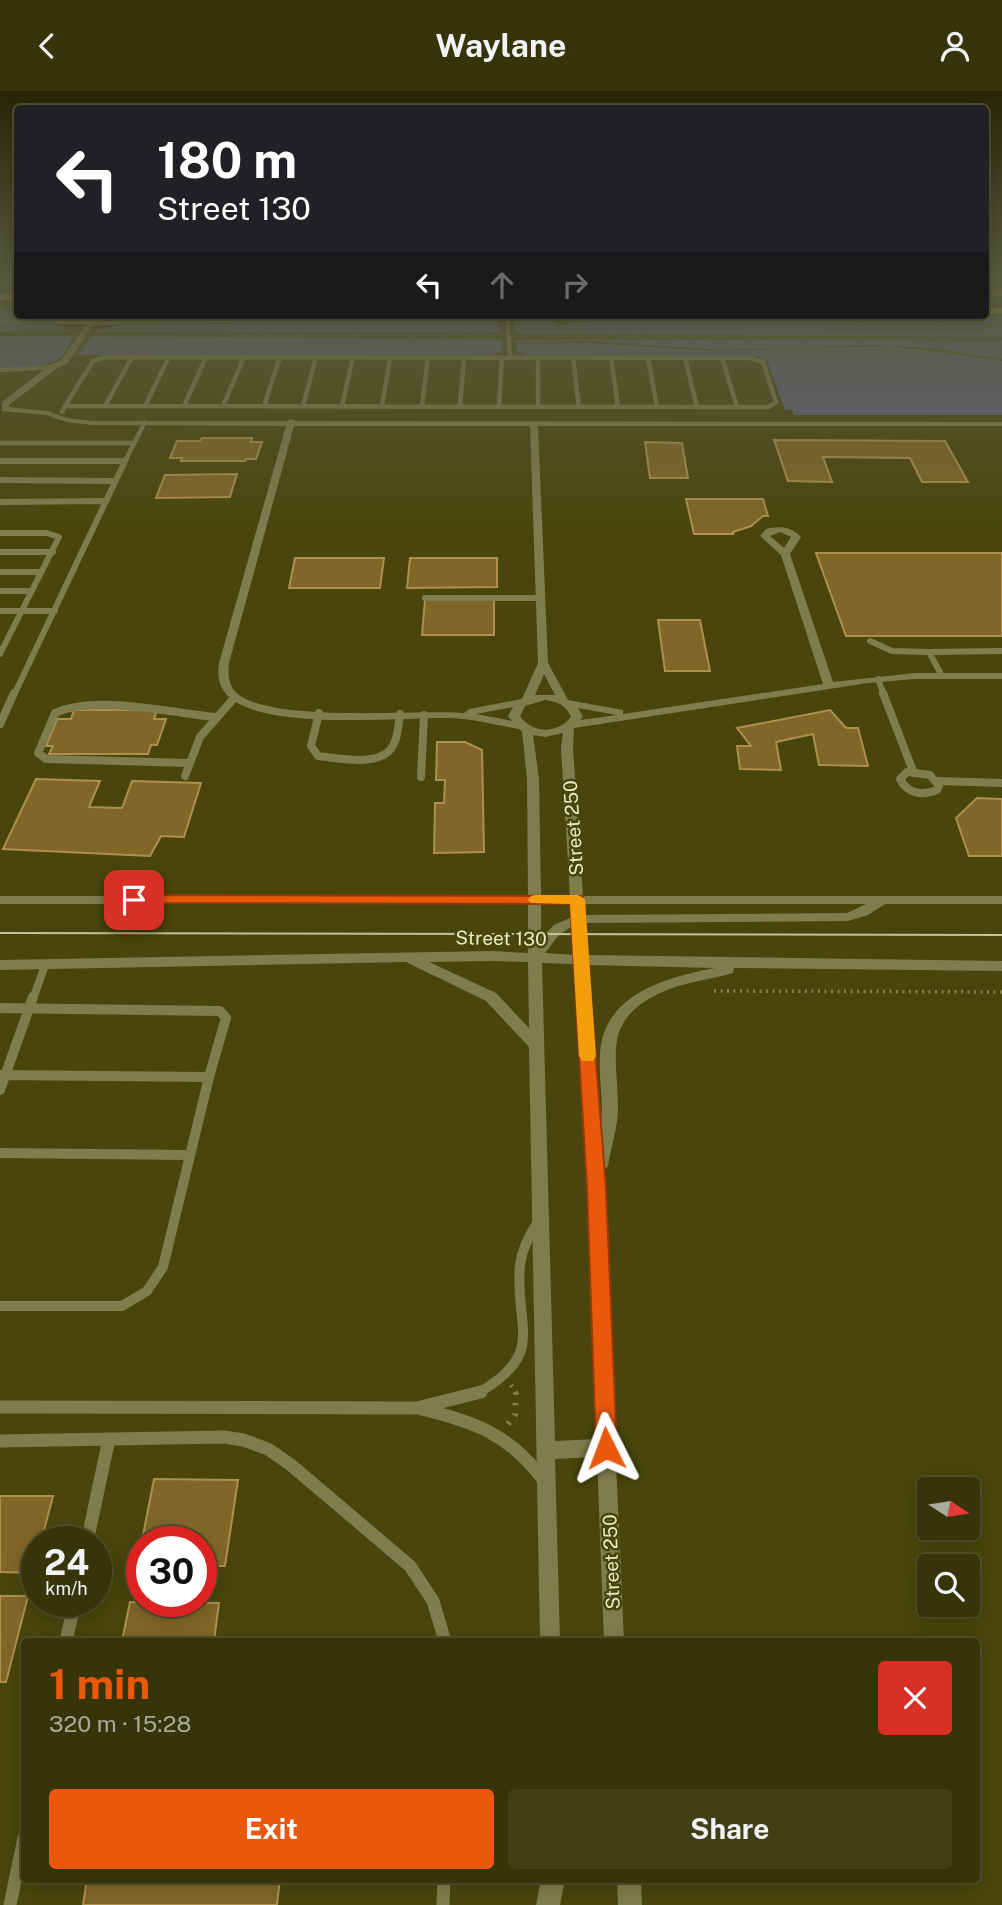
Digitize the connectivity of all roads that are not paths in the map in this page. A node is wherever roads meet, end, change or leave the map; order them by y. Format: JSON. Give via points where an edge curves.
{"nodes":[{"id":1,"x":57,"y":365,"type":"edge"},
{"id":2,"x":91,"y":365,"type":"edge"},
{"id":3,"x":128,"y":365,"type":"edge"},
{"id":4,"x":165,"y":365,"type":"edge"},
{"id":5,"x":203,"y":365,"type":"edge"},
{"id":6,"x":241,"y":365,"type":"edge"},
{"id":7,"x":278,"y":365,"type":"edge"},
{"id":8,"x":314,"y":365,"type":"edge"},
{"id":9,"x":351,"y":365,"type":"edge"},
{"id":10,"x":389,"y":365,"type":"edge"},
{"id":11,"x":427,"y":365,"type":"edge"},
{"id":12,"x":463,"y":365,"type":"edge"},
{"id":13,"x":502,"y":365,"type":"edge"},
{"id":14,"x":538,"y":365,"type":"edge"},
{"id":15,"x":574,"y":365,"type":"edge"},
{"id":16,"x":612,"y":365,"type":"edge"},
{"id":17,"x":649,"y":365,"type":"edge"},
{"id":18,"x":687,"y":365,"type":"edge"},
{"id":19,"x":724,"y":365,"type":"edge"},
{"id":20,"x":764,"y":365,"type":"edge"},
{"id":21,"x":53,"y":367,"type":"junction"},
{"id":22,"x":0,"y":370,"type":"edge"},
{"id":23,"x":105,"y":406,"type":"junction"},
{"id":24,"x":145,"y":406,"type":"junction"},
{"id":25,"x":184,"y":406,"type":"junction"},
{"id":26,"x":223,"y":406,"type":"junction"},
{"id":27,"x":264,"y":406,"type":"junction"},
{"id":28,"x":303,"y":406,"type":"junction"},
{"id":29,"x":342,"y":406,"type":"junction"},
{"id":30,"x":382,"y":406,"type":"junction"},
{"id":31,"x":422,"y":406,"type":"junction"},
{"id":32,"x":499,"y":406,"type":"junction"},
{"id":33,"x":460,"y":407,"type":"junction"},
{"id":34,"x":538,"y":407,"type":"junction"},
{"id":35,"x":579,"y":407,"type":"junction"},
{"id":36,"x":618,"y":407,"type":"junction"},
{"id":37,"x":657,"y":407,"type":"junction"},
{"id":38,"x":697,"y":407,"type":"junction"},
{"id":39,"x":737,"y":407,"type":"junction"},
{"id":40,"x":2,"y":409,"type":"edge"},
{"id":41,"x":64,"y":409,"type":"junction"},
{"id":42,"x":47,"y":413,"type":"junction"},
{"id":43,"x":291,"y":421,"type":"junction"},
{"id":44,"x":124,"y":422,"type":"junction"},
{"id":45,"x":145,"y":422,"type":"junction"},
{"id":46,"x":534,"y":422,"type":"junction"},
{"id":47,"x":1002,"y":424,"type":"edge"},
{"id":48,"x":0,"y":443,"type":"edge"},
{"id":49,"x":133,"y":443,"type":"junction"},
{"id":50,"x":0,"y":461,"type":"edge"},
{"id":51,"x":125,"y":461,"type":"junction"},
{"id":52,"x":0,"y":480,"type":"edge"},
{"id":53,"x":114,"y":481,"type":"junction"},
{"id":54,"x":104,"y":501,"type":"junction"},
{"id":55,"x":0,"y":502,"type":"edge"},
{"id":56,"x":0,"y":533,"type":"edge"},
{"id":57,"x":0,"y":552,"type":"edge"},
{"id":58,"x":53,"y":552,"type":"junction"},
{"id":59,"x":785,"y":554,"type":"dead end"},
{"id":60,"x":0,"y":572,"type":"edge"},
{"id":61,"x":41,"y":572,"type":"junction"},
{"id":62,"x":0,"y":591,"type":"edge"},
{"id":63,"x":32,"y":591,"type":"junction"},
{"id":64,"x":425,"y":598,"type":"dead end"},
{"id":65,"x":541,"y":598,"type":"junction"},
{"id":66,"x":0,"y":611,"type":"edge"},
{"id":67,"x":21,"y":611,"type":"junction"},
{"id":68,"x":55,"y":611,"type":"junction"},
{"id":69,"x":0,"y":633,"type":"edge"},
{"id":70,"x":10,"y":633,"type":"junction"},
{"id":71,"x":870,"y":641,"type":"dead end"},
{"id":72,"x":1002,"y":651,"type":"edge"},
{"id":73,"x":929,"y":652,"type":"junction"},
{"id":74,"x":0,"y":654,"type":"edge"},
{"id":75,"x":543,"y":663,"type":"junction"},
{"id":76,"x":942,"y":676,"type":"junction"},
{"id":77,"x":1002,"y":676,"type":"edge"},
{"id":78,"x":878,"y":679,"type":"junction"},
{"id":79,"x":829,"y":685,"type":"junction"},
{"id":80,"x":235,"y":697,"type":"junction"},
{"id":81,"x":525,"y":701,"type":"junction"},
{"id":82,"x":566,"y":702,"type":"junction"},
{"id":83,"x":319,"y":713,"type":"junction"},
{"id":84,"x":400,"y":714,"type":"junction"},
{"id":85,"x":634,"y":714,"type":"junction"},
{"id":86,"x":424,"y":715,"type":"junction"},
{"id":87,"x":454,"y":715,"type":"junction"},
{"id":88,"x":216,"y":717,"type":"junction"},
{"id":89,"x":0,"y":724,"type":"edge"},
{"id":90,"x":570,"y":726,"type":"junction"},
{"id":91,"x":524,"y":728,"type":"junction"},
{"id":92,"x":190,"y":763,"type":"junction"},
{"id":93,"x":913,"y":771,"type":"junction"},
{"id":94,"x":184,"y":776,"type":"dead end"},
{"id":95,"x":421,"y":777,"type":"dead end"},
{"id":96,"x":938,"y":781,"type":"junction"},
{"id":97,"x":1002,"y":783,"type":"edge"},
{"id":98,"x":0,"y":899,"type":"edge"},
{"id":99,"x":578,"y":899,"type":"junction"},
{"id":100,"x":882,"y":899,"type":"junction"},
{"id":101,"x":535,"y":900,"type":"junction"},
{"id":102,"x":1002,"y":900,"type":"edge"},
{"id":103,"x":579,"y":919,"type":"junction"},
{"id":104,"x":406,"y":957,"type":"junction"},
{"id":105,"x":536,"y":957,"type":"junction"},
{"id":106,"x":581,"y":959,"type":"junction"},
{"id":107,"x":0,"y":965,"type":"edge"},
{"id":108,"x":45,"y":965,"type":"junction"},
{"id":109,"x":752,"y":965,"type":"junction"},
{"id":110,"x":1002,"y":966,"type":"edge"},
{"id":111,"x":0,"y":1008,"type":"edge"},
{"id":112,"x":29,"y":1008,"type":"junction"},
{"id":113,"x":536,"y":1045,"type":"junction"},
{"id":114,"x":3,"y":1075,"type":"edge"},
{"id":115,"x":209,"y":1077,"type":"junction"},
{"id":116,"x":0,"y":1090,"type":"edge"},
{"id":117,"x":0,"y":1153,"type":"edge"},
{"id":118,"x":189,"y":1155,"type":"junction"},
{"id":119,"x":596,"y":1188,"type":"junction"},
{"id":120,"x":540,"y":1218,"type":"junction"},
{"id":121,"x":0,"y":1306,"type":"edge"},
{"id":122,"x":0,"y":1407,"type":"edge"},
{"id":123,"x":417,"y":1408,"type":"junction"},
{"id":124,"x":109,"y":1439,"type":"junction"},
{"id":125,"x":0,"y":1441,"type":"edge"},
{"id":126,"x":606,"y":1448,"type":"junction"},
{"id":127,"x":546,"y":1450,"type":"junction"},
{"id":128,"x":547,"y":1484,"type":"junction"},
{"id":129,"x":90,"y":1526,"type":"edge"},
{"id":130,"x":71,"y":1617,"type":"edge"},
{"id":131,"x":67,"y":1638,"type":"edge"},
{"id":132,"x":445,"y":1638,"type":"edge"},
{"id":133,"x":550,"y":1638,"type":"edge"},
{"id":134,"x":614,"y":1638,"type":"edge"},
{"id":135,"x":21,"y":1852,"type":"edge"},
{"id":136,"x":444,"y":1883,"type":"edge"},
{"id":137,"x":553,"y":1883,"type":"edge"},
{"id":138,"x":554,"y":1883,"type":"edge"},
{"id":139,"x":629,"y":1883,"type":"edge"},
{"id":140,"x":10,"y":1905,"type":"edge"},
{"id":141,"x":443,"y":1905,"type":"edge"},
{"id":142,"x":548,"y":1905,"type":"edge"},
{"id":143,"x":556,"y":1905,"type":"edge"},
{"id":144,"x":630,"y":1905,"type":"edge"}],
"edges":[{"from":1,"to":21,"type":"street"},
{"from":2,"to":41,"type":"lane"},
{"from":3,"to":23,"type":"lane"},
{"from":4,"to":24,"type":"lane"},
{"from":5,"to":25,"type":"lane"},
{"from":6,"to":26,"type":"lane"},
{"from":7,"to":27,"type":"lane"},
{"from":8,"to":28,"type":"lane"},
{"from":9,"to":29,"type":"lane"},
{"from":10,"to":30,"type":"lane"},
{"from":11,"to":31,"type":"lane"},
{"from":12,"to":33,"type":"lane"},
{"from":13,"to":32,"type":"lane"},
{"from":14,"to":34,"type":"lane"},
{"from":15,"to":35,"type":"lane"},
{"from":16,"to":36,"type":"lane"},
{"from":17,"to":37,"type":"lane"},
{"from":18,"to":38,"type":"lane"},
{"from":19,"to":39,"type":"lane"},
{"from":20,"to":39,"type":"lane","via":[[776,402],[769,407]]},
{"from":21,"to":22,"type":"lane"},
{"from":21,"to":40,"type":"street"},
{"from":23,"to":24,"type":"lane"},
{"from":23,"to":41,"type":"lane"},
{"from":24,"to":25,"type":"lane"},
{"from":25,"to":26,"type":"lane"},
{"from":26,"to":27,"type":"lane"},
{"from":27,"to":28,"type":"lane"},
{"from":28,"to":29,"type":"lane"},
{"from":29,"to":30,"type":"lane"},
{"from":30,"to":31,"type":"lane"},
{"from":31,"to":33,"type":"lane"},
{"from":32,"to":33,"type":"lane"},
{"from":32,"to":34,"type":"lane"},
{"from":34,"to":35,"type":"lane"},
{"from":35,"to":36,"type":"lane"},
{"from":36,"to":37,"type":"lane"},
{"from":37,"to":38,"type":"lane"},
{"from":38,"to":39,"type":"lane"},
{"from":40,"to":42,"type":"street"},
{"from":41,"to":42,"type":"street"},
{"from":41,"to":44,"type":"street"},
{"from":42,"to":44,"type":"street","via":[[66,420]]},
{"from":43,"to":45,"type":"street"},
{"from":43,"to":46,"type":"street"},
{"from":43,"to":80,"type":"street","via":[[224,663],[223,682]]},
{"from":44,"to":45,"type":"street"},
{"from":45,"to":49,"type":"lane"},
{"from":46,"to":47,"type":"street"},
{"from":46,"to":65,"type":"street"},
{"from":48,"to":49,"type":"lane"},
{"from":49,"to":51,"type":"lane"},
{"from":50,"to":51,"type":"lane"},
{"from":51,"to":53,"type":"lane"},
{"from":52,"to":53,"type":"lane"},
{"from":53,"to":54,"type":"lane"},
{"from":54,"to":55,"type":"lane"},
{"from":54,"to":68,"type":"lane"},
{"from":56,"to":58,"type":"lane","via":[[53,534],[59,541]]},
{"from":57,"to":58,"type":"lane"},
{"from":58,"to":61,"type":"lane"},
{"from":59,"to":79,"type":"street"},
{"from":60,"to":61,"type":"lane"},
{"from":61,"to":63,"type":"lane"},
{"from":62,"to":63,"type":"lane"},
{"from":63,"to":67,"type":"lane"},
{"from":64,"to":65,"type":"lane"},
{"from":65,"to":75,"type":"street"},
{"from":66,"to":67,"type":"lane"},
{"from":67,"to":68,"type":"lane"},
{"from":67,"to":70,"type":"lane"},
{"from":68,"to":89,"type":"lane"},
{"from":69,"to":70,"type":"lane"},
{"from":70,"to":74,"type":"lane"},
{"from":71,"to":73,"type":"lane","via":[[892,651]]},
{"from":72,"to":73,"type":"lane"},
{"from":73,"to":76,"type":"lane"},
{"from":75,"to":81,"type":"street"},
{"from":75,"to":82,"type":"street"},
{"from":76,"to":77,"type":"street"},
{"from":76,"to":78,"type":"street"},
{"from":78,"to":79,"type":"street"},
{"from":78,"to":93,"type":"lane"},
{"from":79,"to":85,"type":"street"},
{"from":80,"to":83,"type":"street","via":[[265,710]]},
{"from":80,"to":88,"type":"lane"},
{"from":81,"to":82,"type":"street","via":[[545,697]]},
{"from":81,"to":87,"type":"street"},
{"from":81,"to":91,"type":"street","name":"Street 250","via":[[514,712]]},
{"from":82,"to":85,"type":"street"},
{"from":82,"to":90,"type":"street","name":"Street 250","via":[[576,713]]},
{"from":83,"to":84,"type":"street"},
{"from":83,"to":84,"type":"lane","via":[[311,746],[318,756],[333,758],[374,757],[388,751]]},
{"from":84,"to":86,"type":"street"},
{"from":85,"to":90,"type":"street"},
{"from":86,"to":87,"type":"street"},
{"from":86,"to":95,"type":"lane"},
{"from":87,"to":91,"type":"street"},
{"from":88,"to":92,"type":"lane","via":[[200,737]]},
{"from":88,"to":92,"type":"lane","via":[[156,706],[70,706],[55,713],[38,753],[46,759]]},
{"from":90,"to":91,"type":"street","via":[[546,733]]},
{"from":90,"to":99,"type":"street","name":"Street 250","via":[[567,748]]},
{"from":91,"to":101,"type":"street","name":"Street 250","via":[[534,779]]},
{"from":92,"to":94,"type":"lane"},
{"from":93,"to":96,"type":"lane","via":[[928,773]]},
{"from":93,"to":96,"type":"lane","via":[[900,779],[911,792],[933,793]]},
{"from":96,"to":97,"type":"lane"},
{"from":98,"to":101,"type":"street","name":"Street 130"},
{"from":99,"to":100,"type":"street","name":"Street 130"},
{"from":99,"to":101,"type":"street","name":"Street 130"},
{"from":99,"to":103,"type":"street","name":"Street 250"},
{"from":100,"to":102,"type":"street","name":"Street 130"},
{"from":100,"to":103,"type":"street","via":[[848,917]]},
{"from":101,"to":105,"type":"street","name":"Street 250"},
{"from":103,"to":105,"type":"street","via":[[561,925]]},
{"from":103,"to":106,"type":"street","name":"Street 250"},
{"from":104,"to":105,"type":"street","name":"Street 130"},
{"from":104,"to":108,"type":"street","name":"Street 130"},
{"from":104,"to":113,"type":"street","via":[[491,997]]},
{"from":105,"to":106,"type":"street","name":"Street 130"},
{"from":105,"to":113,"type":"street","name":"Street 250"},
{"from":106,"to":109,"type":"street","name":"Street 130"},
{"from":106,"to":119,"type":"street","name":"Street 250"},
{"from":107,"to":108,"type":"street","name":"Street 130"},
{"from":108,"to":112,"type":"lane"},
{"from":109,"to":110,"type":"street","name":"Street 130"},
{"from":109,"to":119,"type":"street","via":[[667,984],[635,1001],[619,1018],[607,1046],[610,1114]]},
{"from":111,"to":112,"type":"lane"},
{"from":112,"to":114,"type":"lane"},
{"from":112,"to":115,"type":"lane","via":[[220,1011],[226,1019]]},
{"from":113,"to":120,"type":"street","name":"Street 250"},
{"from":114,"to":115,"type":"lane"},
{"from":114,"to":116,"type":"lane"},
{"from":115,"to":118,"type":"lane"},
{"from":117,"to":118,"type":"lane"},
{"from":118,"to":121,"type":"lane","via":[[163,1267],[154,1286],[122,1306]]},
{"from":119,"to":126,"type":"street","name":"Street 250"},
{"from":120,"to":123,"type":"lane","via":[[526,1241],[520,1267],[525,1341],[514,1365],[475,1395]]},
{"from":120,"to":127,"type":"street","name":"Street 250"},
{"from":122,"to":123,"type":"lane"},
{"from":123,"to":128,"type":"lane","via":[[473,1421],[510,1441]]},
{"from":124,"to":125,"type":"lane"},
{"from":124,"to":129,"type":"lane"},
{"from":124,"to":132,"type":"lane","via":[[224,1437],[268,1449],[410,1566],[441,1614]]},
{"from":126,"to":127,"type":"street"},
{"from":126,"to":134,"type":"street","name":"Street 250"},
{"from":127,"to":128,"type":"street","name":"Street 250"},
{"from":128,"to":133,"type":"street","name":"Street 250"},
{"from":130,"to":131,"type":"lane"},
{"from":135,"to":140,"type":"lane"},
{"from":136,"to":141,"type":"lane"},
{"from":137,"to":142,"type":"street"},
{"from":138,"to":143,"type":"street"},
{"from":139,"to":144,"type":"street"}]}
